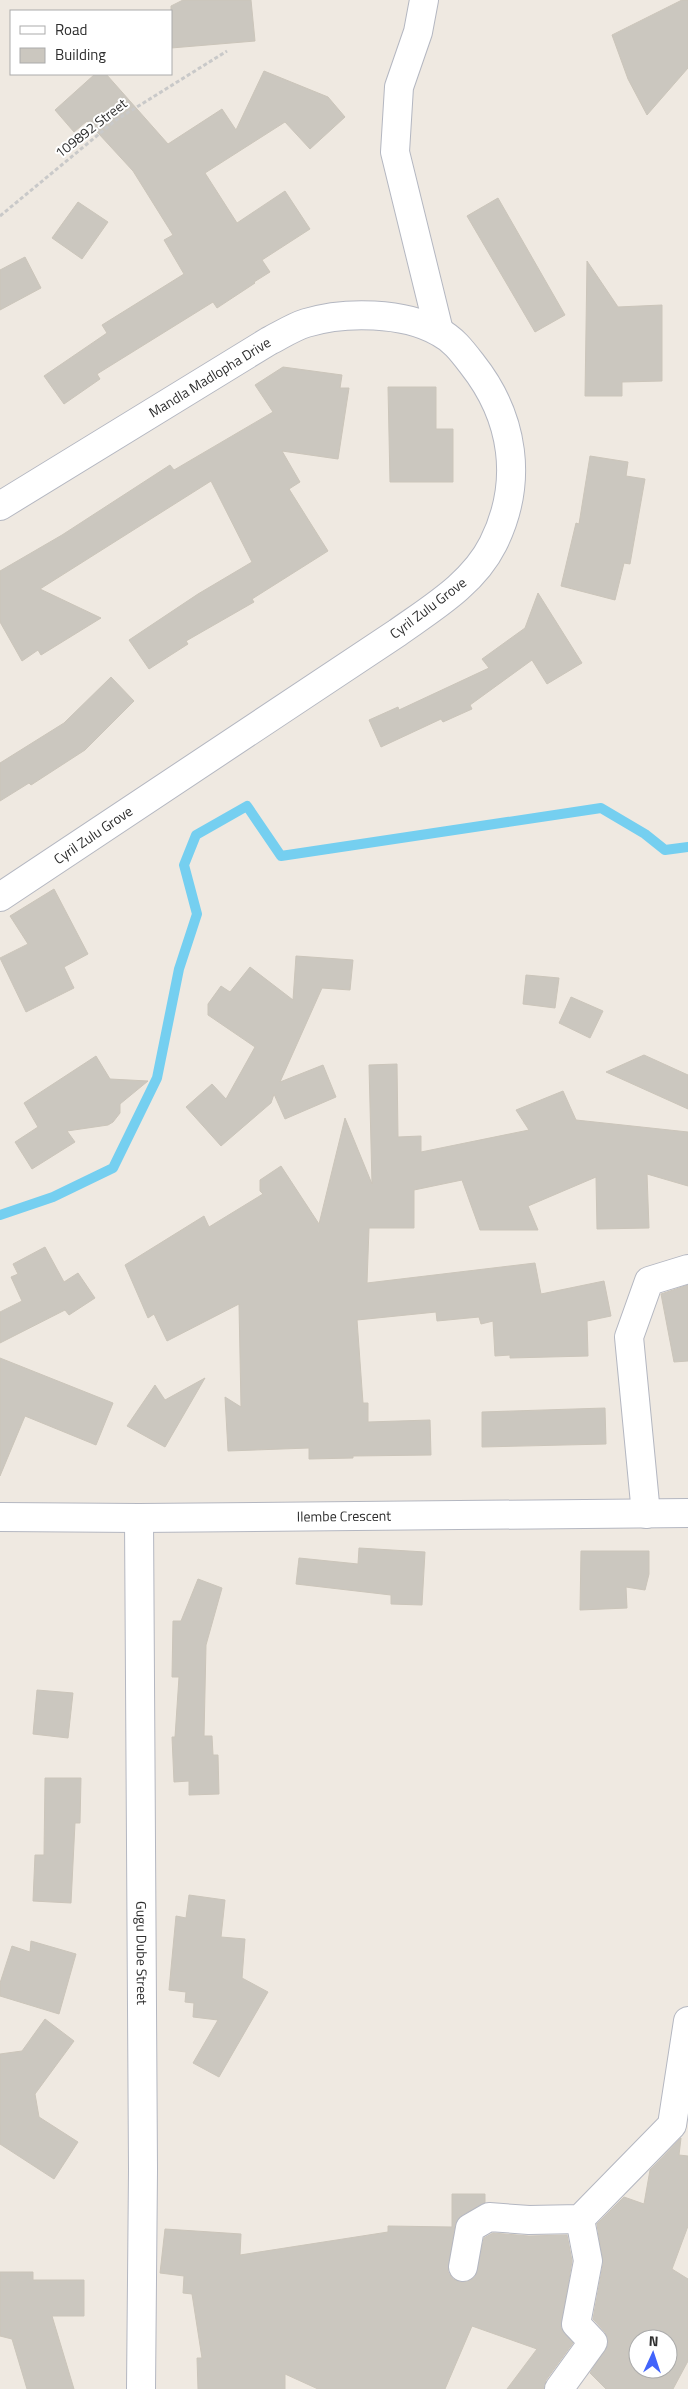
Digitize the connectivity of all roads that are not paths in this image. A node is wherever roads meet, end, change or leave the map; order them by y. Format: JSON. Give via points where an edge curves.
{"nodes":[{"id":1,"x":424,"y":0,"type":"edge"},
{"id":2,"x":439,"y":331,"type":"junction"},
{"id":3,"x":0,"y":506,"type":"edge"},
{"id":4,"x":0,"y":897,"type":"edge"},
{"id":5,"x":688,"y":1269,"type":"edge"},
{"id":6,"x":646,"y":1514,"type":"junction"},
{"id":7,"x":688,"y":1514,"type":"edge"},
{"id":8,"x":0,"y":1516,"type":"edge"},
{"id":9,"x":139,"y":1518,"type":"junction"},
{"id":10,"x":688,"y":2021,"type":"edge"},
{"id":11,"x":580,"y":2219,"type":"junction"},
{"id":12,"x":463,"y":2267,"type":"dead end"},
{"id":13,"x":141,"y":2389,"type":"edge"},
{"id":14,"x":559,"y":2389,"type":"edge"}],
"edges":[{"from":1,"to":2,"type":"street","via":[[418,32],[399,87],[395,152]]},
{"from":2,"to":3,"type":"street","name":"Mandla Madlopha Drive","via":[[397,318],[352,315],[306,323],[268,341]]},
{"from":2,"to":4,"type":"street","name":"Cyril Zulu Grove","via":[[456,343],[480,374],[498,407],[509,440],[512,474],[506,513],[492,546],[473,573],[450,595],[396,633]]},
{"from":5,"to":6,"type":"street","via":[[649,1281],[629,1337]]},
{"from":6,"to":7,"type":"street","name":"Ilembe Crescent"},
{"from":6,"to":9,"type":"street","name":"Ilembe Crescent"},
{"from":8,"to":9,"type":"street","name":"Ilembe Crescent"},
{"from":9,"to":13,"type":"street","name":"Gugu Dube Street","via":[[143,2160]]},
{"from":10,"to":11,"type":"street","via":[[672,2125]]},
{"from":11,"to":12,"type":"street","via":[[489,2217],[470,2228]]},
{"from":11,"to":14,"type":"street","via":[[588,2261],[576,2324],[593,2342]]}]}
